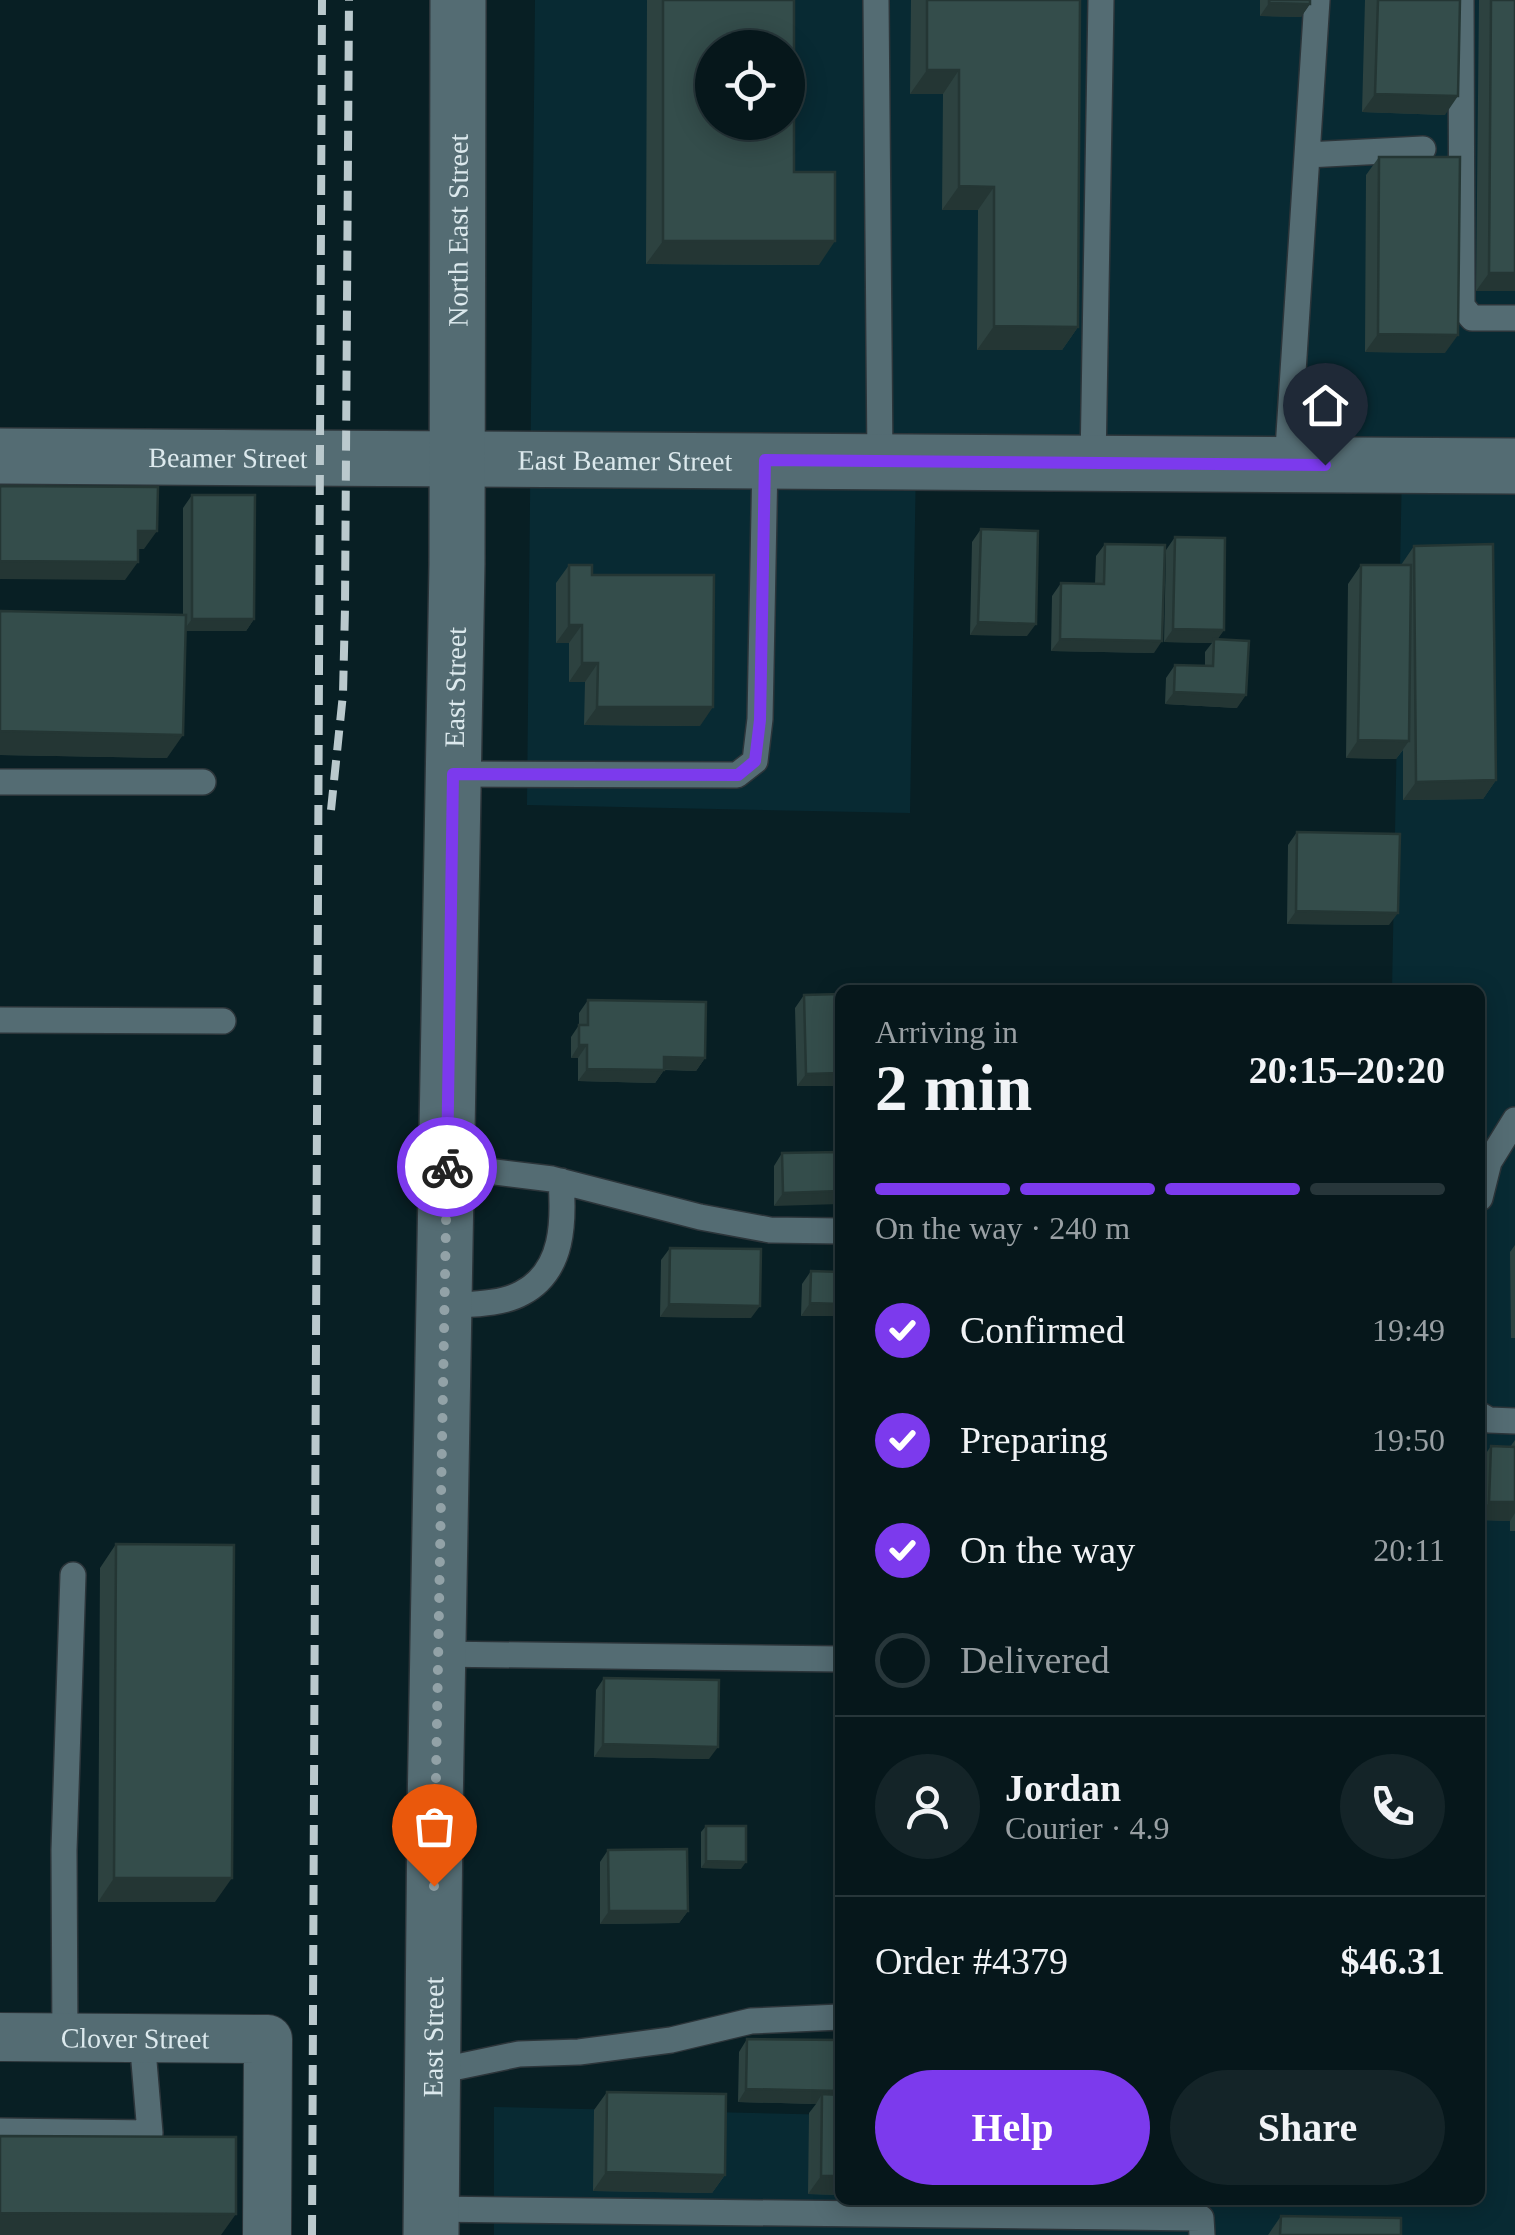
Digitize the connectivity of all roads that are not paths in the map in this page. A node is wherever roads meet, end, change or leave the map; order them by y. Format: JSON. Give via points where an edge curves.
{"nodes":[{"id":1,"x":458,"y":0,"type":"edge"},
{"id":2,"x":876,"y":0,"type":"edge"},
{"id":3,"x":1101,"y":0,"type":"edge"},
{"id":4,"x":1317,"y":0,"type":"edge"},
{"id":5,"x":1462,"y":0,"type":"edge"},
{"id":6,"x":1423,"y":149,"type":"dead end"},
{"id":7,"x":1307,"y":155,"type":"junction"},
{"id":8,"x":1515,"y":318,"type":"edge"},
{"id":9,"x":0,"y":456,"type":"edge"},
{"id":10,"x":456,"y":458,"type":"junction"},
{"id":11,"x":765,"y":460,"type":"junction"},
{"id":12,"x":880,"y":461,"type":"junction"},
{"id":13,"x":1093,"y":463,"type":"junction"},
{"id":14,"x":1287,"y":464,"type":"junction"},
{"id":15,"x":1515,"y":466,"type":"edge"},
{"id":16,"x":453,"y":774,"type":"junction"},
{"id":17,"x":0,"y":782,"type":"edge"},
{"id":18,"x":204,"y":782,"type":"dead end"},
{"id":19,"x":0,"y":1020,"type":"edge"},
{"id":20,"x":223,"y":1021,"type":"dead end"},
{"id":21,"x":1515,"y":1120,"type":"edge"},
{"id":22,"x":447,"y":1166,"type":"junction"},
{"id":23,"x":1485,"y":1178,"type":"edge"},
{"id":24,"x":560,"y":1181,"type":"junction"},
{"id":25,"x":835,"y":1231,"type":"edge"},
{"id":26,"x":444,"y":1306,"type":"junction"},
{"id":27,"x":1485,"y":1418,"type":"edge"},
{"id":28,"x":1515,"y":1421,"type":"edge"},
{"id":29,"x":73,"y":1576,"type":"dead end"},
{"id":30,"x":438,"y":1654,"type":"junction"},
{"id":31,"x":835,"y":1659,"type":"edge"},
{"id":32,"x":835,"y":2017,"type":"edge"},
{"id":33,"x":0,"y":2037,"type":"edge"},
{"id":34,"x":66,"y":2038,"type":"junction"},
{"id":35,"x":142,"y":2038,"type":"junction"},
{"id":36,"x":432,"y":2072,"type":"junction"},
{"id":37,"x":0,"y":2131,"type":"edge"},
{"id":38,"x":431,"y":2222,"type":"edge"},
{"id":39,"x":267,"y":2235,"type":"edge"},
{"id":40,"x":1202,"y":2235,"type":"edge"}],
"edges":[{"from":1,"to":10,"type":"main road","name":"North East Street"},
{"from":2,"to":12,"type":"lane"},
{"from":3,"to":13,"type":"lane"},
{"from":4,"to":7,"type":"lane"},
{"from":5,"to":8,"type":"lane","via":[[1462,306],[1472,318]]},
{"from":6,"to":7,"type":"lane"},
{"from":7,"to":14,"type":"lane"},
{"from":9,"to":10,"type":"main road","name":"Beamer Street"},
{"from":10,"to":11,"type":"main road","name":"East Beamer Street"},
{"from":10,"to":16,"type":"main road","name":"East Street"},
{"from":11,"to":12,"type":"main road","name":"East Beamer Street"},
{"from":11,"to":16,"type":"lane","via":[[755,761],[738,775]]},
{"from":12,"to":13,"type":"main road","name":"East Beamer Street"},
{"from":13,"to":14,"type":"main road","name":"East Beamer Street"},
{"from":14,"to":15,"type":"main road","name":"East Beamer Street"},
{"from":16,"to":22,"type":"main road","name":"East Street"},
{"from":17,"to":18,"type":"lane"},
{"from":19,"to":20,"type":"lane"},
{"from":21,"to":23,"type":"lane"},
{"from":22,"to":24,"type":"lane"},
{"from":22,"to":26,"type":"main road","name":"East Street"},
{"from":24,"to":25,"type":"lane","via":[[770,1230]]},
{"from":24,"to":26,"type":"lane","via":[[563,1233],[534,1285],[504,1299]]},
{"from":26,"to":30,"type":"main road","name":"East Street"},
{"from":27,"to":28,"type":"lane"},
{"from":29,"to":34,"type":"lane"},
{"from":30,"to":31,"type":"lane"},
{"from":30,"to":36,"type":"main road","name":"East Street"},
{"from":32,"to":36,"type":"lane","via":[[752,2021],[671,2040],[520,2054]]},
{"from":33,"to":34,"type":"street","name":"Clover Street"},
{"from":34,"to":35,"type":"street","name":"Clover Street"},
{"from":35,"to":37,"type":"lane","via":[[150,2133]]},
{"from":35,"to":39,"type":"street","name":"Clover Street","via":[[268,2039]]},
{"from":36,"to":38,"type":"main road","name":"East Street"},
{"from":38,"to":40,"type":"lane","via":[[1202,2218]]}]}
